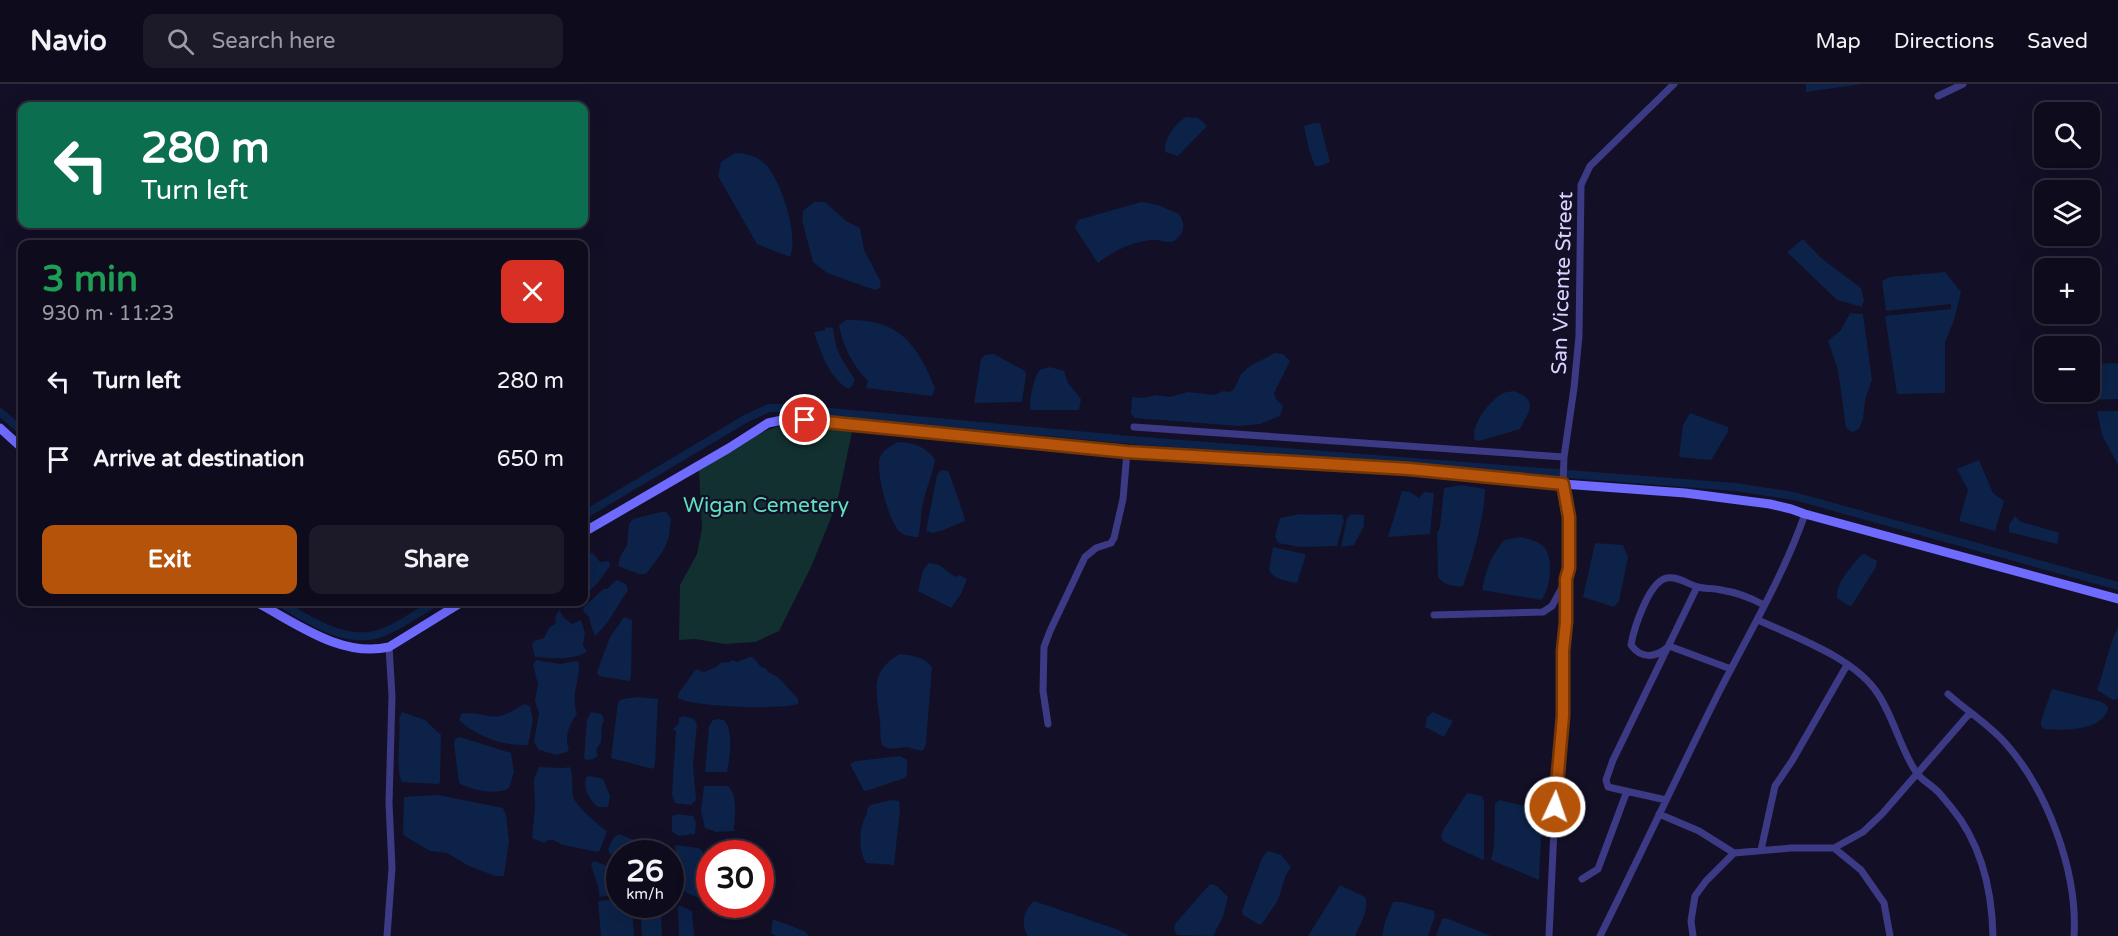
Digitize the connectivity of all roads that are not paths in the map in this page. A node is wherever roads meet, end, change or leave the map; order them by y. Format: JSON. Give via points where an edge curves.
{"nodes":[{"id":1,"x":1674,"y":84,"type":"edge"},
{"id":2,"x":1963,"y":84,"type":"edge"},
{"id":3,"x":1938,"y":96,"type":"dead end"},
{"id":4,"x":0,"y":428,"type":"edge"},
{"id":5,"x":1134,"y":428,"type":"dead end"},
{"id":6,"x":18,"y":444,"type":"edge"},
{"id":7,"x":1127,"y":452,"type":"junction"},
{"id":8,"x":1564,"y":461,"type":"junction"},
{"id":9,"x":1563,"y":482,"type":"junction"},
{"id":10,"x":1805,"y":514,"type":"junction"},
{"id":11,"x":588,"y":530,"type":"edge"},
{"id":12,"x":1566,"y":579,"type":"junction"},
{"id":13,"x":1697,"y":587,"type":"junction"},
{"id":14,"x":2118,"y":599,"type":"edge"},
{"id":15,"x":1764,"y":605,"type":"junction"},
{"id":16,"x":264,"y":606,"type":"edge"},
{"id":17,"x":456,"y":606,"type":"edge"},
{"id":18,"x":1434,"y":615,"type":"dead end"},
{"id":19,"x":1758,"y":620,"type":"junction"},
{"id":20,"x":1669,"y":646,"type":"junction"},
{"id":21,"x":389,"y":647,"type":"junction"},
{"id":22,"x":1847,"y":665,"type":"junction"},
{"id":23,"x":1731,"y":669,"type":"junction"},
{"id":24,"x":1948,"y":694,"type":"dead end"},
{"id":25,"x":1970,"y":714,"type":"junction"},
{"id":26,"x":1048,"y":724,"type":"dead end"},
{"id":27,"x":1916,"y":774,"type":"junction"},
{"id":28,"x":1627,"y":791,"type":"junction"},
{"id":29,"x":1666,"y":800,"type":"junction"},
{"id":30,"x":1659,"y":814,"type":"junction"},
{"id":31,"x":1834,"y":848,"type":"junction"},
{"id":32,"x":1761,"y":850,"type":"junction"},
{"id":33,"x":1734,"y":853,"type":"junction"},
{"id":34,"x":1582,"y":879,"type":"dead end"},
{"id":35,"x":387,"y":936,"type":"edge"},
{"id":36,"x":1549,"y":936,"type":"edge"},
{"id":37,"x":1600,"y":936,"type":"edge"},
{"id":38,"x":1693,"y":936,"type":"edge"},
{"id":39,"x":1890,"y":936,"type":"edge"},
{"id":40,"x":1993,"y":936,"type":"edge"},
{"id":41,"x":2074,"y":936,"type":"edge"}],
"edges":[{"from":1,"to":8,"type":"street","name":"San Vicente Street","via":[[1583,177],[1579,336]]},
{"from":2,"to":3,"type":"street"},
{"from":4,"to":6,"type":"street"},
{"from":5,"to":8,"type":"street"},
{"from":7,"to":9,"type":"street"},
{"from":7,"to":11,"type":"street","via":[[777,420]]},
{"from":7,"to":26,"type":"street","via":[[1123,499],[1114,538],[1085,557],[1044,647],[1043,691]]},
{"from":8,"to":9,"type":"street","name":"San Vicente Street"},
{"from":9,"to":10,"type":"street","via":[[1696,494],[1770,504]]},
{"from":9,"to":12,"type":"street","name":"San Vicente Street","via":[[1569,517]]},
{"from":10,"to":14,"type":"street"},
{"from":10,"to":15,"type":"street"},
{"from":12,"to":18,"type":"street","via":[[1552,606],[1543,612]]},
{"from":12,"to":36,"type":"street","name":"San Vicente Street","via":[[1563,716]]},
{"from":13,"to":15,"type":"street","via":[[1735,593]]},
{"from":13,"to":20,"type":"street"},
{"from":13,"to":20,"type":"street","via":[[1666,578],[1651,590],[1631,645],[1649,657]]},
{"from":15,"to":19,"type":"street"},
{"from":16,"to":21,"type":"street","via":[[337,644],[355,649]]},
{"from":17,"to":21,"type":"street"},
{"from":19,"to":22,"type":"street"},
{"from":19,"to":23,"type":"street"},
{"from":20,"to":23,"type":"street"},
{"from":20,"to":28,"type":"street","via":[[1607,776],[1608,787]]},
{"from":21,"to":35,"type":"street","via":[[392,868]]},
{"from":22,"to":27,"type":"street","via":[[1877,691]]},
{"from":22,"to":32,"type":"street","via":[[1775,786]]},
{"from":23,"to":29,"type":"street"},
{"from":24,"to":25,"type":"street"},
{"from":25,"to":27,"type":"street"},
{"from":25,"to":41,"type":"street","via":[[1995,731],[2008,746],[2040,795],[2063,850]]},
{"from":27,"to":31,"type":"street","via":[[1863,832]]},
{"from":27,"to":40,"type":"street","via":[[1954,811],[1976,850],[1991,904]]},
{"from":28,"to":29,"type":"street"},
{"from":28,"to":34,"type":"street","via":[[1598,869]]},
{"from":29,"to":30,"type":"street"},
{"from":30,"to":33,"type":"street","via":[[1699,831]]},
{"from":30,"to":37,"type":"street"},
{"from":31,"to":32,"type":"street"},
{"from":31,"to":39,"type":"street","via":[[1861,870],[1878,892]]},
{"from":32,"to":33,"type":"street"},
{"from":33,"to":38,"type":"street","via":[[1695,896],[1690,921]]}]}
